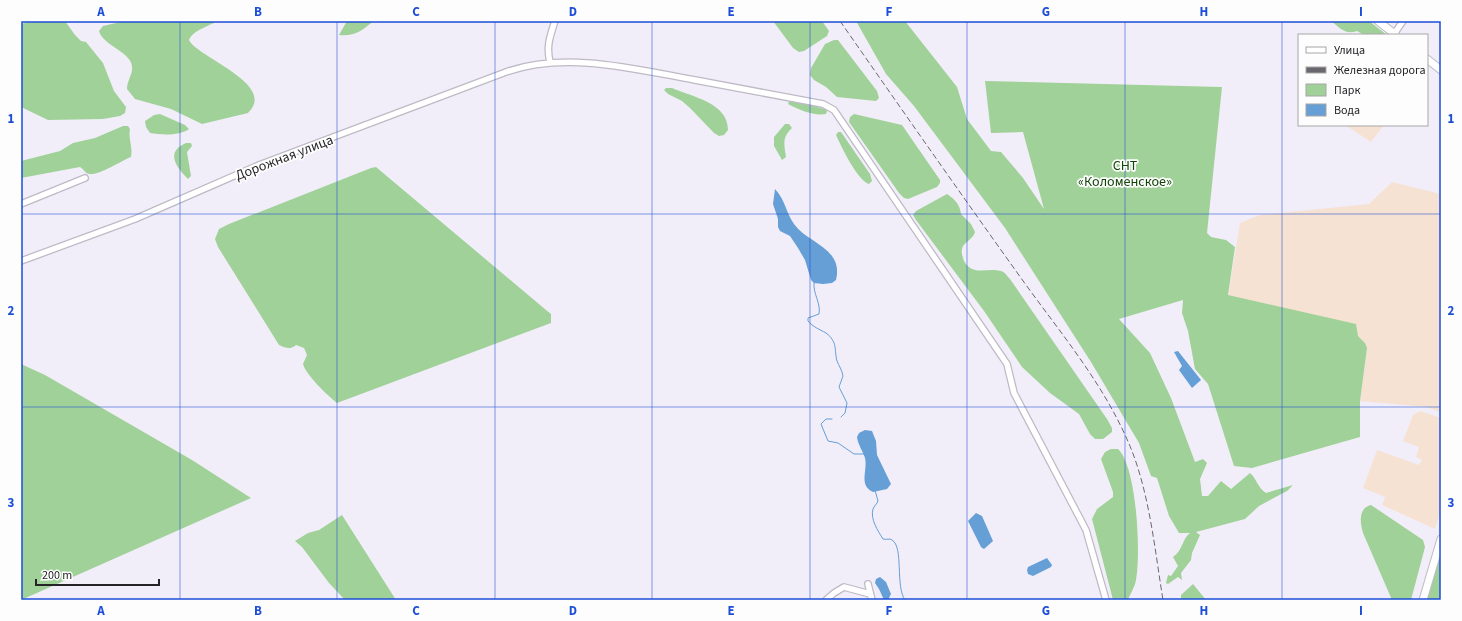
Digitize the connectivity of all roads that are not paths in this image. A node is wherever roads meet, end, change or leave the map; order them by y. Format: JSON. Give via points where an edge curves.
{"nodes":[{"id":1,"x":555,"y":21,"type":"edge"},
{"id":2,"x":1378,"y":21,"type":"edge"},
{"id":3,"x":1403,"y":21,"type":"edge"},
{"id":4,"x":1395,"y":34,"type":"edge"},
{"id":5,"x":1428,"y":60,"type":"edge"},
{"id":6,"x":550,"y":62,"type":"junction"},
{"id":7,"x":1441,"y":70,"type":"edge"},
{"id":8,"x":85,"y":178,"type":"dead end"},
{"id":9,"x":21,"y":204,"type":"edge"},
{"id":10,"x":21,"y":261,"type":"edge"},
{"id":11,"x":1441,"y":539,"type":"edge"},
{"id":12,"x":868,"y":584,"type":"dead end"},
{"id":13,"x":871,"y":597,"type":"edge"},
{"id":14,"x":826,"y":600,"type":"edge"},
{"id":15,"x":1106,"y":600,"type":"edge"},
{"id":16,"x":1423,"y":600,"type":"edge"}],
"edges":[{"from":1,"to":6,"type":"street","via":[[548,40]]},
{"from":2,"to":4,"type":"main road"},
{"from":3,"to":4,"type":"street"},
{"from":5,"to":7,"type":"main road"},
{"from":6,"to":10,"type":"street","name":"Дорожная улица","via":[[506,72],[259,165],[135,219]]},
{"from":6,"to":15,"type":"street","name":"Дорожная улица","via":[[581,62],[668,75],[823,104],[834,110],[1007,364],[1014,393],[1086,530]]},
{"from":8,"to":9,"type":"street"},
{"from":11,"to":16,"type":"main road"},
{"from":12,"to":13,"type":"street"},
{"from":13,"to":14,"type":"street","via":[[844,587]]}]}
